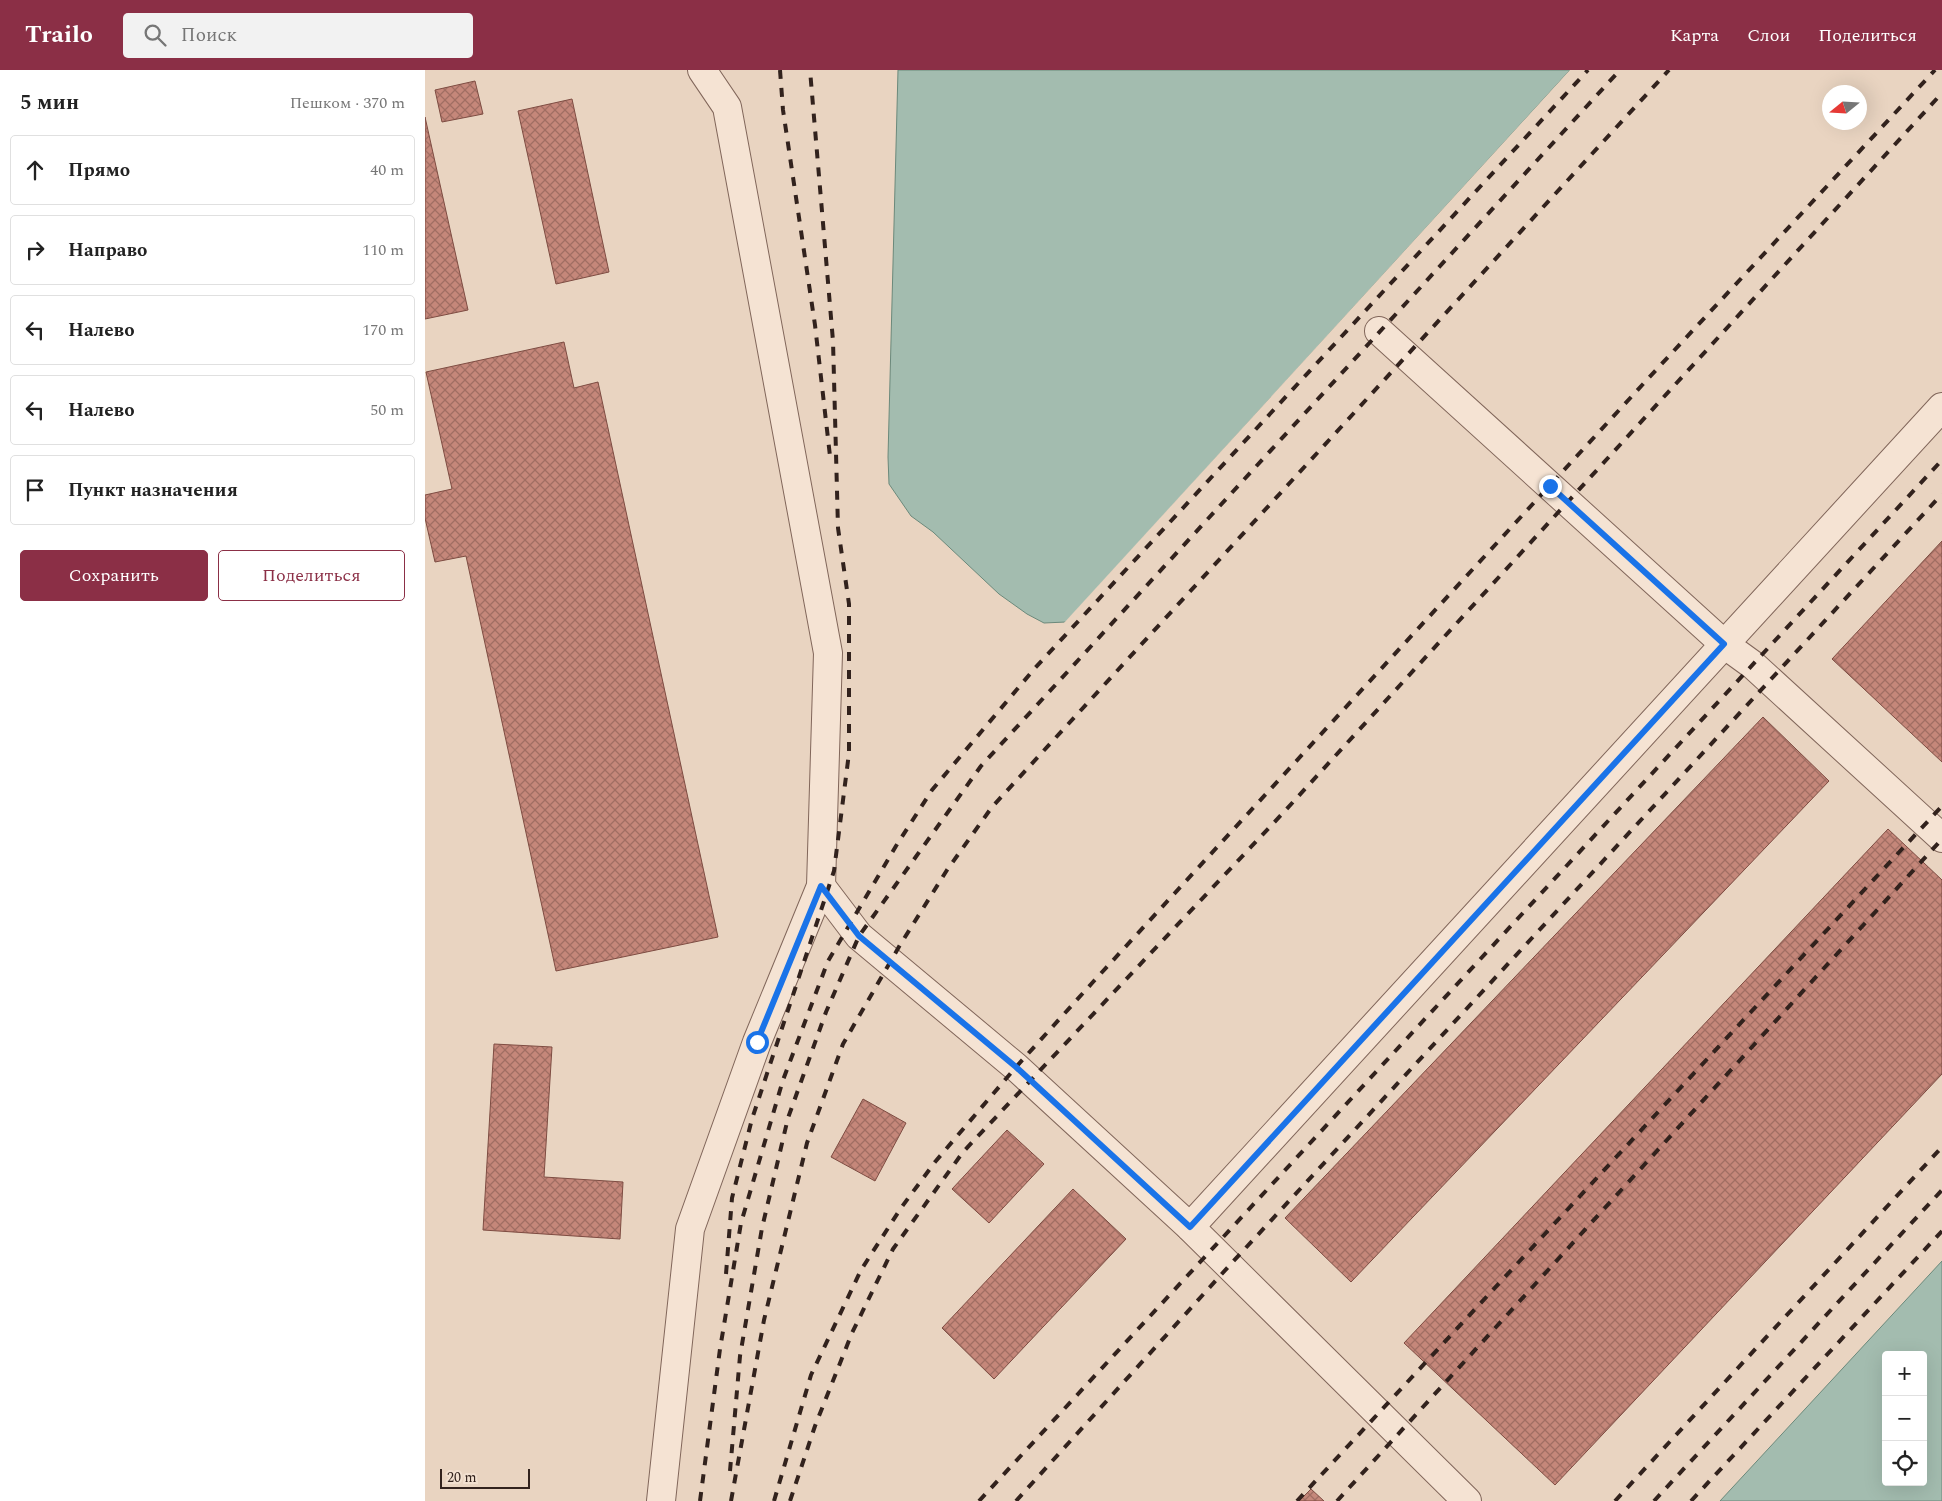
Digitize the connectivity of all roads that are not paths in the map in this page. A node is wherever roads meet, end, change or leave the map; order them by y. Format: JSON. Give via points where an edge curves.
{"nodes":[{"id":1,"x":701,"y":70,"type":"edge"},
{"id":2,"x":1379,"y":331,"type":"dead end"},
{"id":3,"x":1942,"y":408,"type":"edge"},
{"id":4,"x":1724,"y":644,"type":"junction"},
{"id":5,"x":1942,"y":838,"type":"edge"},
{"id":6,"x":821,"y":886,"type":"junction"},
{"id":7,"x":1190,"y":1227,"type":"junction"},
{"id":8,"x":661,"y":1501,"type":"edge"},
{"id":9,"x":1467,"y":1501,"type":"edge"}],
"edges":[{"from":1,"to":6,"type":"lane","via":[[727,107],[828,652]]},
{"from":2,"to":4,"type":"lane"},
{"from":3,"to":4,"type":"lane"},
{"from":4,"to":5,"type":"lane","via":[[1753,665]]},
{"from":4,"to":7,"type":"lane"},
{"from":6,"to":7,"type":"lane","via":[[859,936],[1016,1067]]},
{"from":6,"to":8,"type":"lane","via":[[757,1042],[690,1229]]},
{"from":7,"to":9,"type":"lane"}]}
